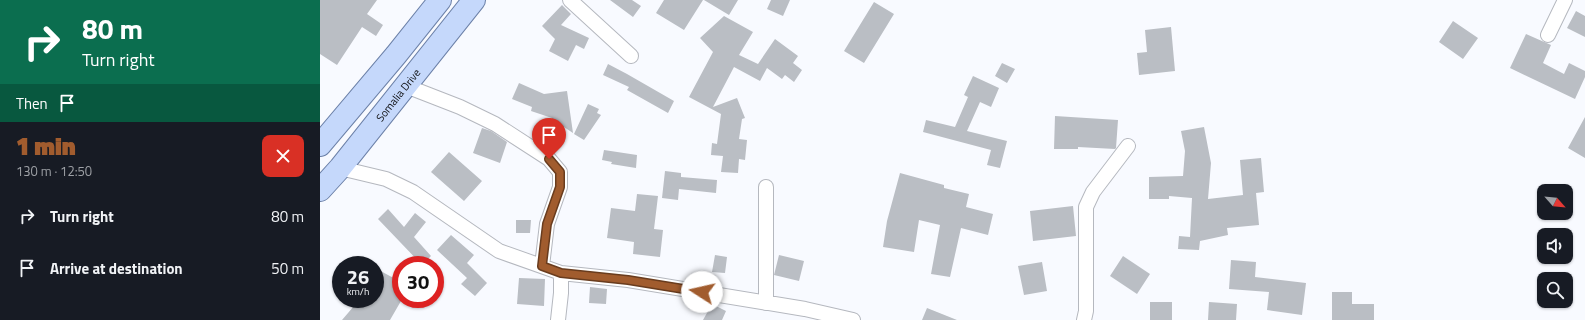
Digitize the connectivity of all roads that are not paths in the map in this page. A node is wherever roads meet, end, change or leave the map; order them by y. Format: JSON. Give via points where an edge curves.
{"nodes":[{"id":1,"x":440,"y":0,"type":"edge"},
{"id":2,"x":474,"y":0,"type":"edge"},
{"id":3,"x":570,"y":0,"type":"edge"},
{"id":4,"x":1565,"y":0,"type":"edge"},
{"id":5,"x":1548,"y":35,"type":"dead end"},
{"id":6,"x":631,"y":56,"type":"dead end"},
{"id":7,"x":406,"y":86,"type":"junction"},
{"id":8,"x":320,"y":145,"type":"edge"},
{"id":9,"x":1128,"y":146,"type":"dead end"},
{"id":10,"x":340,"y":168,"type":"junction"},
{"id":11,"x":766,"y":187,"type":"dead end"},
{"id":12,"x":320,"y":190,"type":"edge"},
{"id":13,"x":542,"y":266,"type":"junction"},
{"id":14,"x":561,"y":273,"type":"junction"},
{"id":15,"x":766,"y":303,"type":"junction"},
{"id":16,"x":558,"y":320,"type":"edge"},
{"id":17,"x":853,"y":320,"type":"edge"},
{"id":18,"x":1084,"y":320,"type":"edge"}],
"edges":[{"from":1,"to":8,"type":"main road"},
{"from":2,"to":7,"type":"main road","name":"Somalia Drive"},
{"from":3,"to":6,"type":"street"},
{"from":4,"to":5,"type":"street"},
{"from":7,"to":10,"type":"main road","name":"Somalia Drive"},
{"from":7,"to":13,"type":"street","via":[[460,107],[500,127],[549,159],[560,172],[560,187],[547,224]]},
{"from":9,"to":18,"type":"street","via":[[1093,192],[1086,207]]},
{"from":10,"to":12,"type":"main road","name":"Somalia Drive"},
{"from":10,"to":13,"type":"street","via":[[386,179],[413,192],[499,251]]},
{"from":11,"to":15,"type":"street"},
{"from":13,"to":14,"type":"street"},
{"from":14,"to":15,"type":"street","via":[[628,280]]},
{"from":14,"to":16,"type":"street"},
{"from":15,"to":17,"type":"street"}]}
